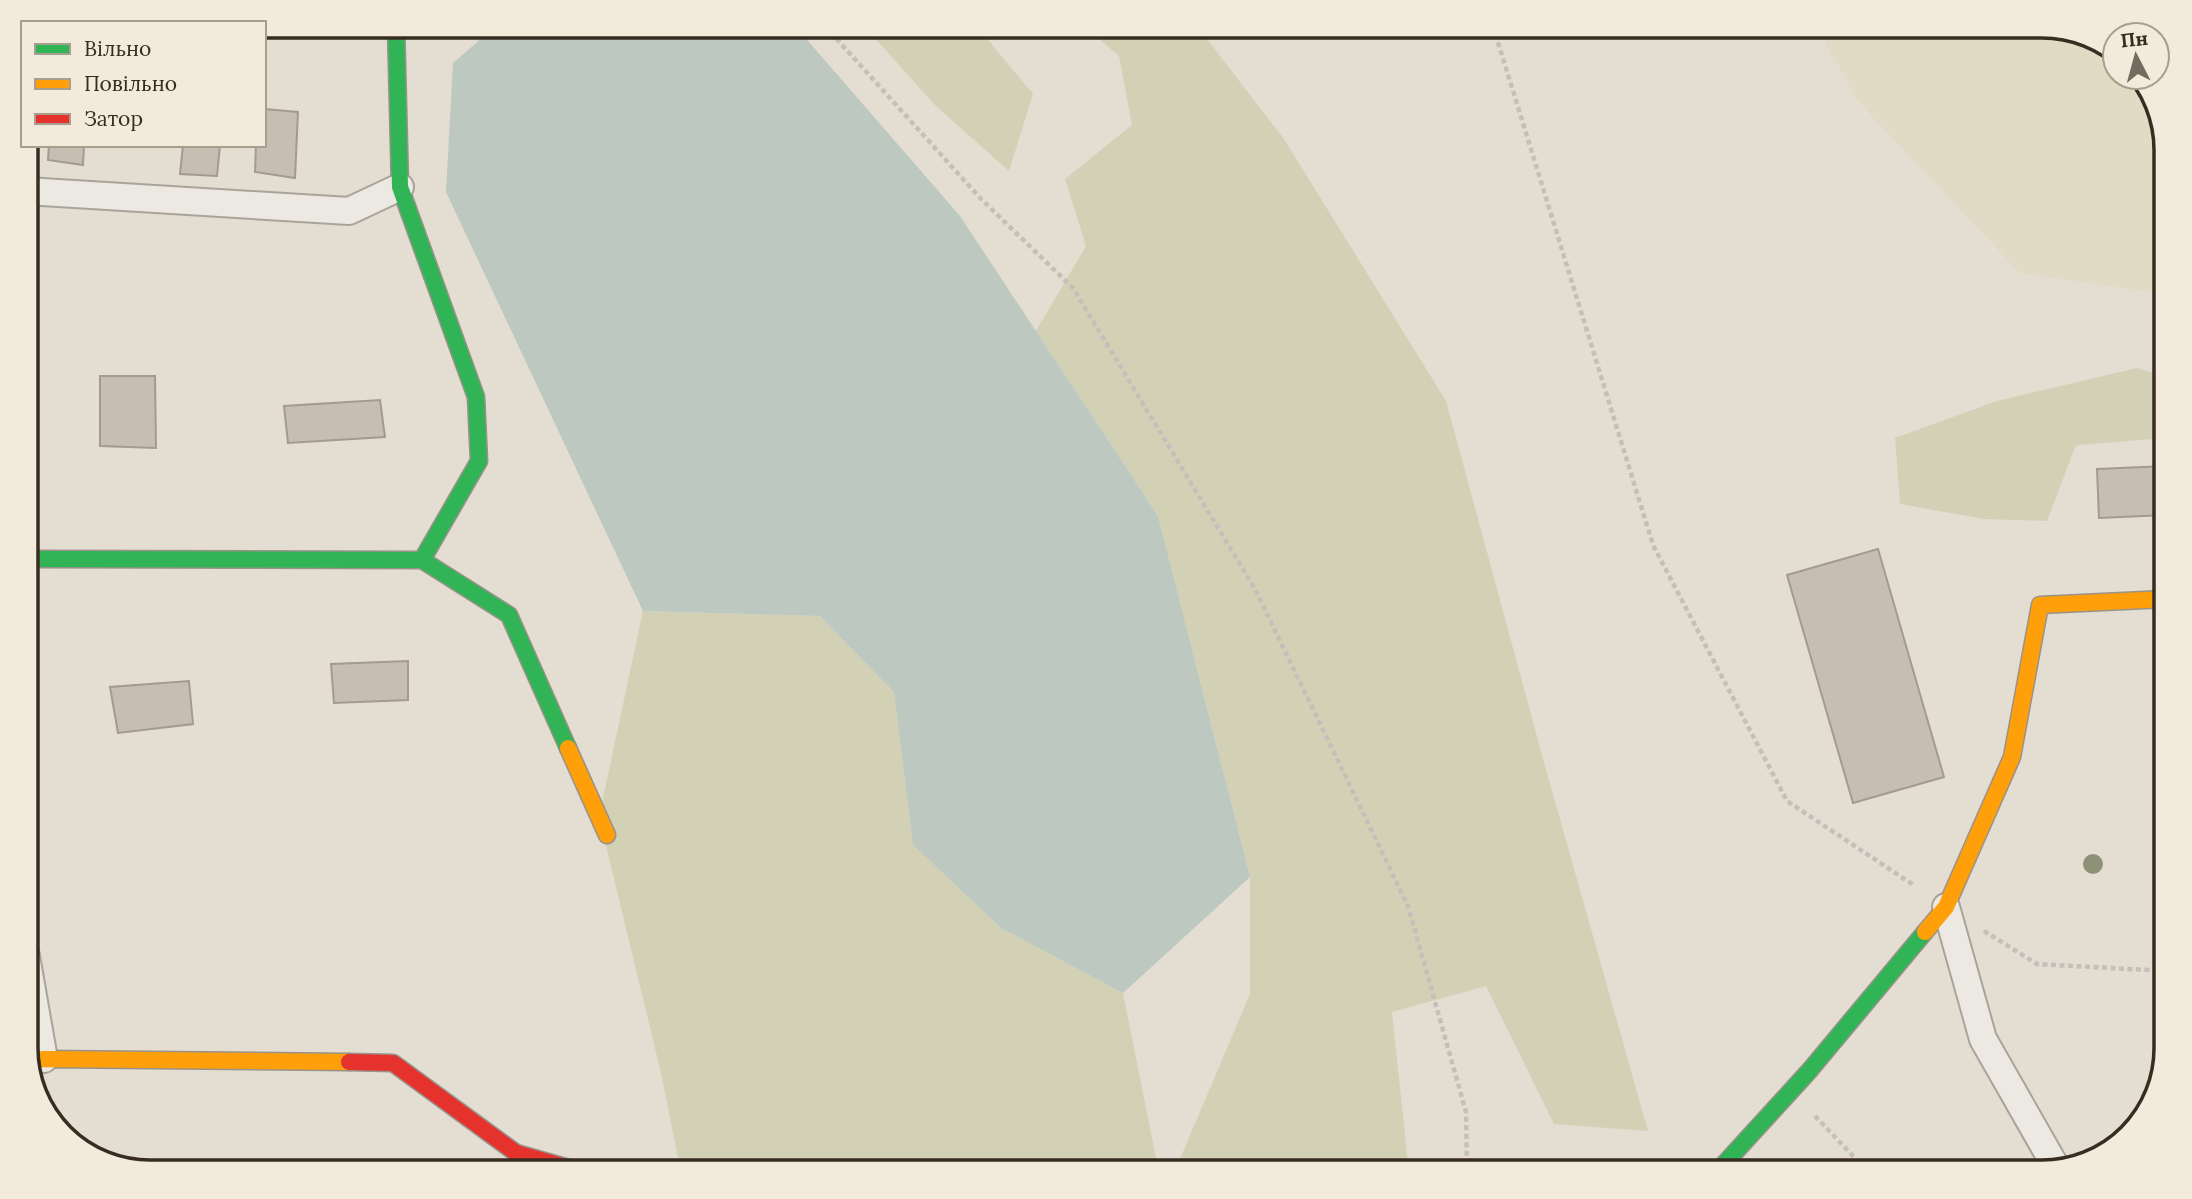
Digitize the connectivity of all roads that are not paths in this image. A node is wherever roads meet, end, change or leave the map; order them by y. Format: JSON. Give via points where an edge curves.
{"nodes":[{"id":1,"x":396,"y":38,"type":"edge"},
{"id":2,"x":400,"y":187,"type":"junction"},
{"id":3,"x":39,"y":192,"type":"edge"},
{"id":4,"x":39,"y":559,"type":"edge"},
{"id":5,"x":422,"y":560,"type":"junction"},
{"id":6,"x":2154,"y":600,"type":"edge"},
{"id":7,"x":607,"y":835,"type":"dead end"},
{"id":8,"x":1946,"y":907,"type":"junction"},
{"id":9,"x":40,"y":1060,"type":"edge"},
{"id":10,"x":540,"y":1160,"type":"edge"},
{"id":11,"x":1728,"y":1160,"type":"edge"},
{"id":12,"x":2052,"y":1160,"type":"edge"}],
"edges":[{"from":1,"to":2,"type":"street"},
{"from":2,"to":3,"type":"street","via":[[349,211]]},
{"from":2,"to":5,"type":"street","via":[[476,397],[479,461]]},
{"from":4,"to":5,"type":"street"},
{"from":5,"to":7,"type":"street","via":[[509,615]]},
{"from":6,"to":8,"type":"street","via":[[2040,605],[2012,757]]},
{"from":8,"to":11,"type":"street"},
{"from":8,"to":12,"type":"street","via":[[1983,1039]]},
{"from":9,"to":10,"type":"street","via":[[393,1063],[516,1153]]}]}
